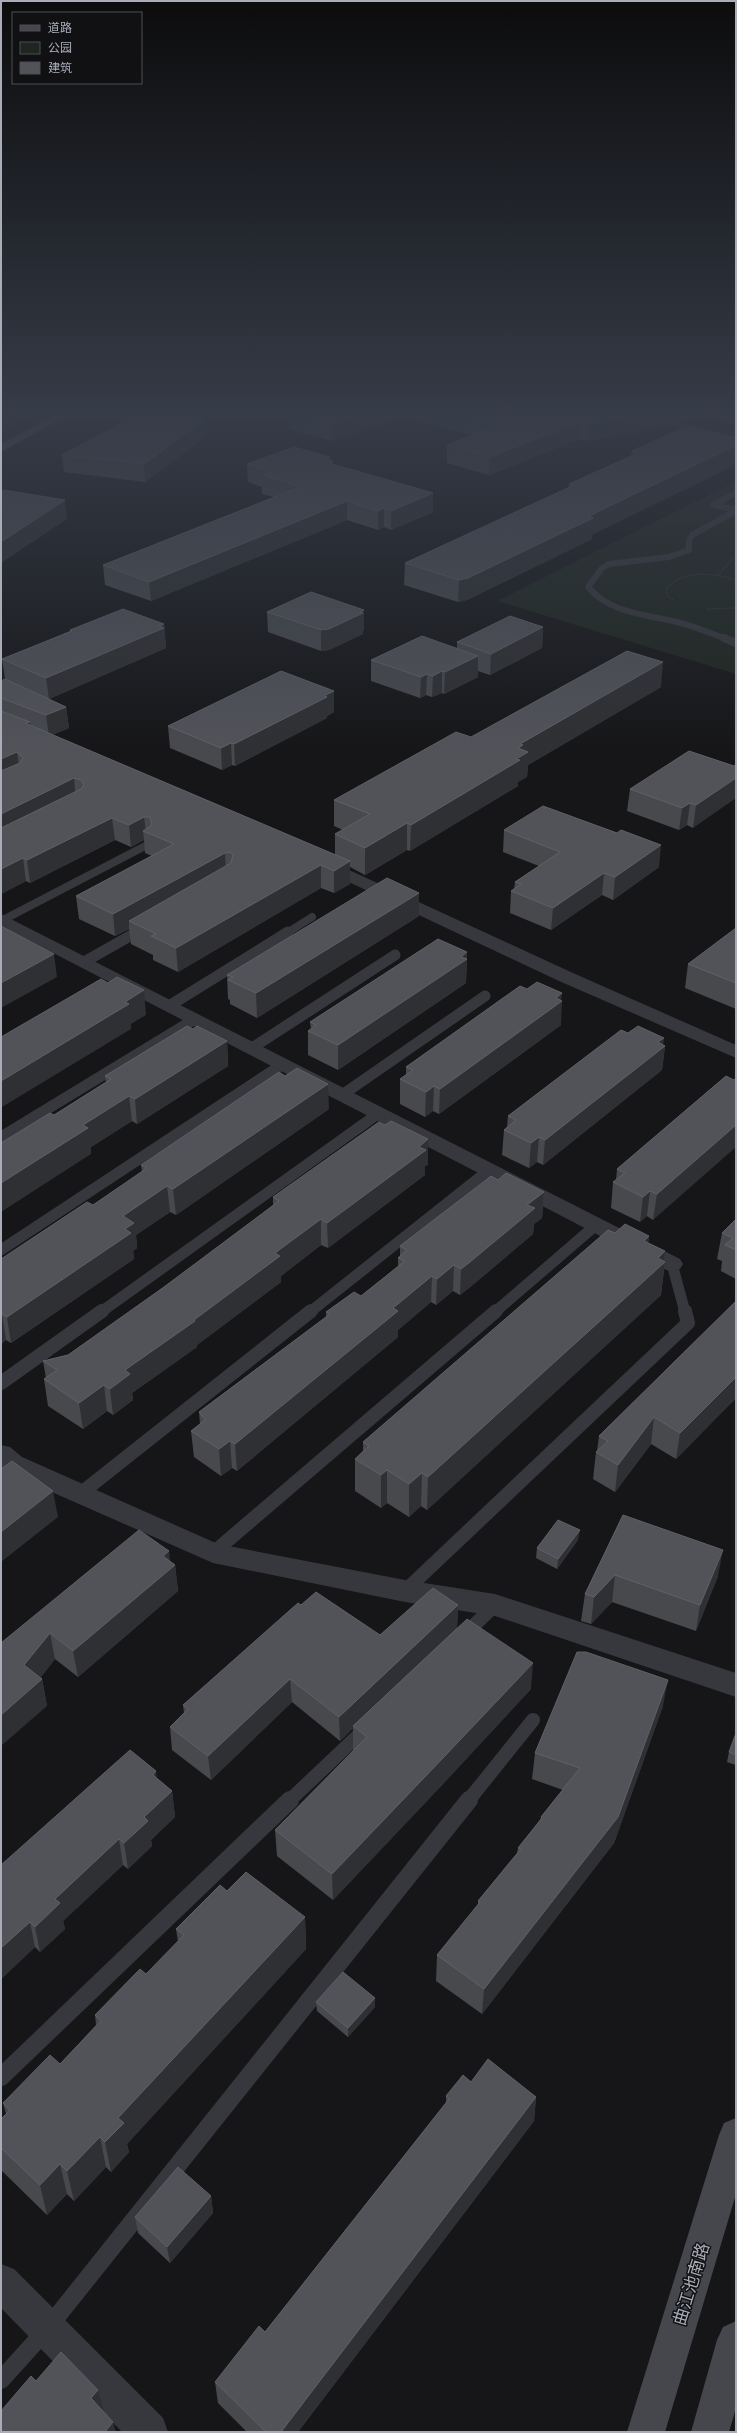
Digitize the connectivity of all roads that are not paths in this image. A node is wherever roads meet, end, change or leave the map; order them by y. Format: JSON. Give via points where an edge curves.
{"nodes":[{"id":1,"x":710,"y":525,"type":"edge"},
{"id":2,"x":736,"y":643,"type":"edge"},
{"id":3,"x":149,"y":844,"type":"edge"},
{"id":4,"x":308,"y":856,"type":"edge"},
{"id":5,"x":312,"y":917,"type":"dead end"},
{"id":6,"x":2,"y":920,"type":"edge"},
{"id":7,"x":153,"y":923,"type":"edge"},
{"id":8,"x":395,"y":955,"type":"dead end"},
{"id":9,"x":84,"y":962,"type":"junction"},
{"id":10,"x":485,"y":996,"type":"dead end"},
{"id":11,"x":169,"y":1006,"type":"junction"},
{"id":12,"x":195,"y":1019,"type":"junction"},
{"id":13,"x":252,"y":1048,"type":"junction"},
{"id":14,"x":736,"y":1052,"type":"edge"},
{"id":15,"x":283,"y":1064,"type":"junction"},
{"id":16,"x":342,"y":1095,"type":"junction"},
{"id":17,"x":379,"y":1114,"type":"junction"},
{"id":18,"x":1,"y":1137,"type":"edge"},
{"id":19,"x":489,"y":1170,"type":"junction"},
{"id":20,"x":596,"y":1225,"type":"junction"},
{"id":21,"x":1,"y":1250,"type":"edge"},
{"id":22,"x":672,"y":1264,"type":"joint"},
{"id":23,"x":1,"y":1383,"type":"edge"},
{"id":24,"x":1,"y":1454,"type":"edge"},
{"id":25,"x":80,"y":1494,"type":"junction"},
{"id":26,"x":213,"y":1553,"type":"junction"},
{"id":27,"x":405,"y":1591,"type":"junction"},
{"id":28,"x":495,"y":1605,"type":"junction"},
{"id":29,"x":449,"y":1649,"type":"edge"},
{"id":30,"x":736,"y":1685,"type":"edge"},
{"id":31,"x":374,"y":1720,"type":"edge"},
{"id":32,"x":533,"y":1720,"type":"dead end"},
{"id":33,"x":1,"y":2077,"type":"edge"},
{"id":34,"x":736,"y":2135,"type":"edge"},
{"id":35,"x":1,"y":2282,"type":"edge"},
{"id":36,"x":47,"y":2329,"type":"junction"},
{"id":37,"x":736,"y":2340,"type":"edge"},
{"id":38,"x":1,"y":2380,"type":"edge"},
{"id":39,"x":149,"y":2432,"type":"edge"},
{"id":40,"x":646,"y":2432,"type":"edge"},
{"id":41,"x":710,"y":2432,"type":"edge"}],
"edges":[{"from":1,"to":2,"type":"lane","via":[[692,535],[689,550],[669,557],[609,564],[602,568],[588,587],[598,599],[610,605],[678,622]]},
{"from":3,"to":6,"type":"lane"},
{"from":4,"to":14,"type":"street","via":[[566,978]]},
{"from":5,"to":11,"type":"lane"},
{"from":6,"to":9,"type":"street"},
{"from":7,"to":9,"type":"lane"},
{"from":8,"to":13,"type":"lane"},
{"from":9,"to":11,"type":"street","via":[[104,979]]},
{"from":10,"to":16,"type":"lane"},
{"from":11,"to":12,"type":"street"},
{"from":12,"to":13,"type":"street"},
{"from":12,"to":18,"type":"lane"},
{"from":13,"to":15,"type":"street"},
{"from":15,"to":16,"type":"street"},
{"from":15,"to":21,"type":"lane"},
{"from":16,"to":17,"type":"street"},
{"from":17,"to":19,"type":"street"},
{"from":17,"to":23,"type":"lane"},
{"from":19,"to":20,"type":"street"},
{"from":19,"to":25,"type":"lane"},
{"from":20,"to":22,"type":"street"},
{"from":20,"to":26,"type":"lane"},
{"from":22,"to":27,"type":"lane","via":[[688,1323]]},
{"from":24,"to":25,"type":"street","via":[[13,1464]]},
{"from":25,"to":26,"type":"street"},
{"from":26,"to":27,"type":"street"},
{"from":27,"to":28,"type":"street"},
{"from":28,"to":29,"type":"lane"},
{"from":28,"to":30,"type":"street"},
{"from":31,"to":33,"type":"lane"},
{"from":32,"to":36,"type":"lane"},
{"from":34,"to":40,"type":"main road","name":"曲江池南路"},
{"from":35,"to":36,"type":"street"},
{"from":36,"to":38,"type":"lane"},
{"from":36,"to":39,"type":"street"},
{"from":37,"to":41,"type":"main road"}]}
